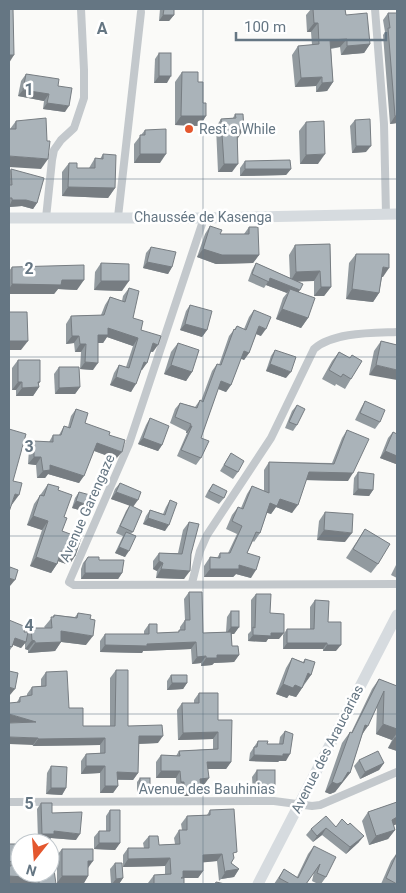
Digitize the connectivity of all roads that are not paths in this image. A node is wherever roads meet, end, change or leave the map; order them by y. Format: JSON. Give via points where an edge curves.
{"nodes":[{"id":1,"x":80,"y":9,"type":"edge"},
{"id":2,"x":375,"y":9,"type":"edge"},
{"id":3,"x":141,"y":12,"type":"dead end"},
{"id":4,"x":391,"y":214,"type":"edge"},
{"id":5,"x":118,"y":217,"type":"junction"},
{"id":6,"x":9,"y":218,"type":"edge"},
{"id":7,"x":46,"y":218,"type":"junction"},
{"id":8,"x":204,"y":218,"type":"junction"},
{"id":9,"x":397,"y":332,"type":"edge"},
{"id":10,"x":192,"y":583,"type":"junction"},
{"id":11,"x":397,"y":584,"type":"edge"},
{"id":12,"x":397,"y":615,"type":"edge"},
{"id":13,"x":397,"y":772,"type":"edge"},
{"id":14,"x":9,"y":802,"type":"edge"},
{"id":15,"x":299,"y":804,"type":"junction"},
{"id":16,"x":258,"y":884,"type":"edge"}],
"edges":[{"from":1,"to":7,"type":"street","via":[[84,98],[74,128],[54,150]]},
{"from":2,"to":4,"type":"street"},
{"from":3,"to":5,"type":"street"},
{"from":4,"to":8,"type":"main road","name":"Chaussée de Kasenga"},
{"from":5,"to":7,"type":"main road","name":"Chaussée de Kasenga"},
{"from":5,"to":8,"type":"main road","name":"Chaussée de Kasenga"},
{"from":6,"to":7,"type":"main road","name":"Chaussée de Kasenga"},
{"from":8,"to":10,"type":"street","name":"Avenue Garengaze","via":[[129,444],[69,581],[74,584]]},
{"from":9,"to":10,"type":"street","via":[[358,334],[328,340],[314,349],[268,443],[207,535]]},
{"from":10,"to":11,"type":"street","name":"Avenue Garengaze"},
{"from":12,"to":15,"type":"main road","name":"Avenue des Araucarias"},
{"from":13,"to":15,"type":"street","name":"Avenue des Bauhinias","via":[[326,804]]},
{"from":14,"to":15,"type":"street","name":"Avenue des Bauhinias","via":[[274,801]]},
{"from":15,"to":16,"type":"main road","name":"Avenue des Araucarias"}]}
